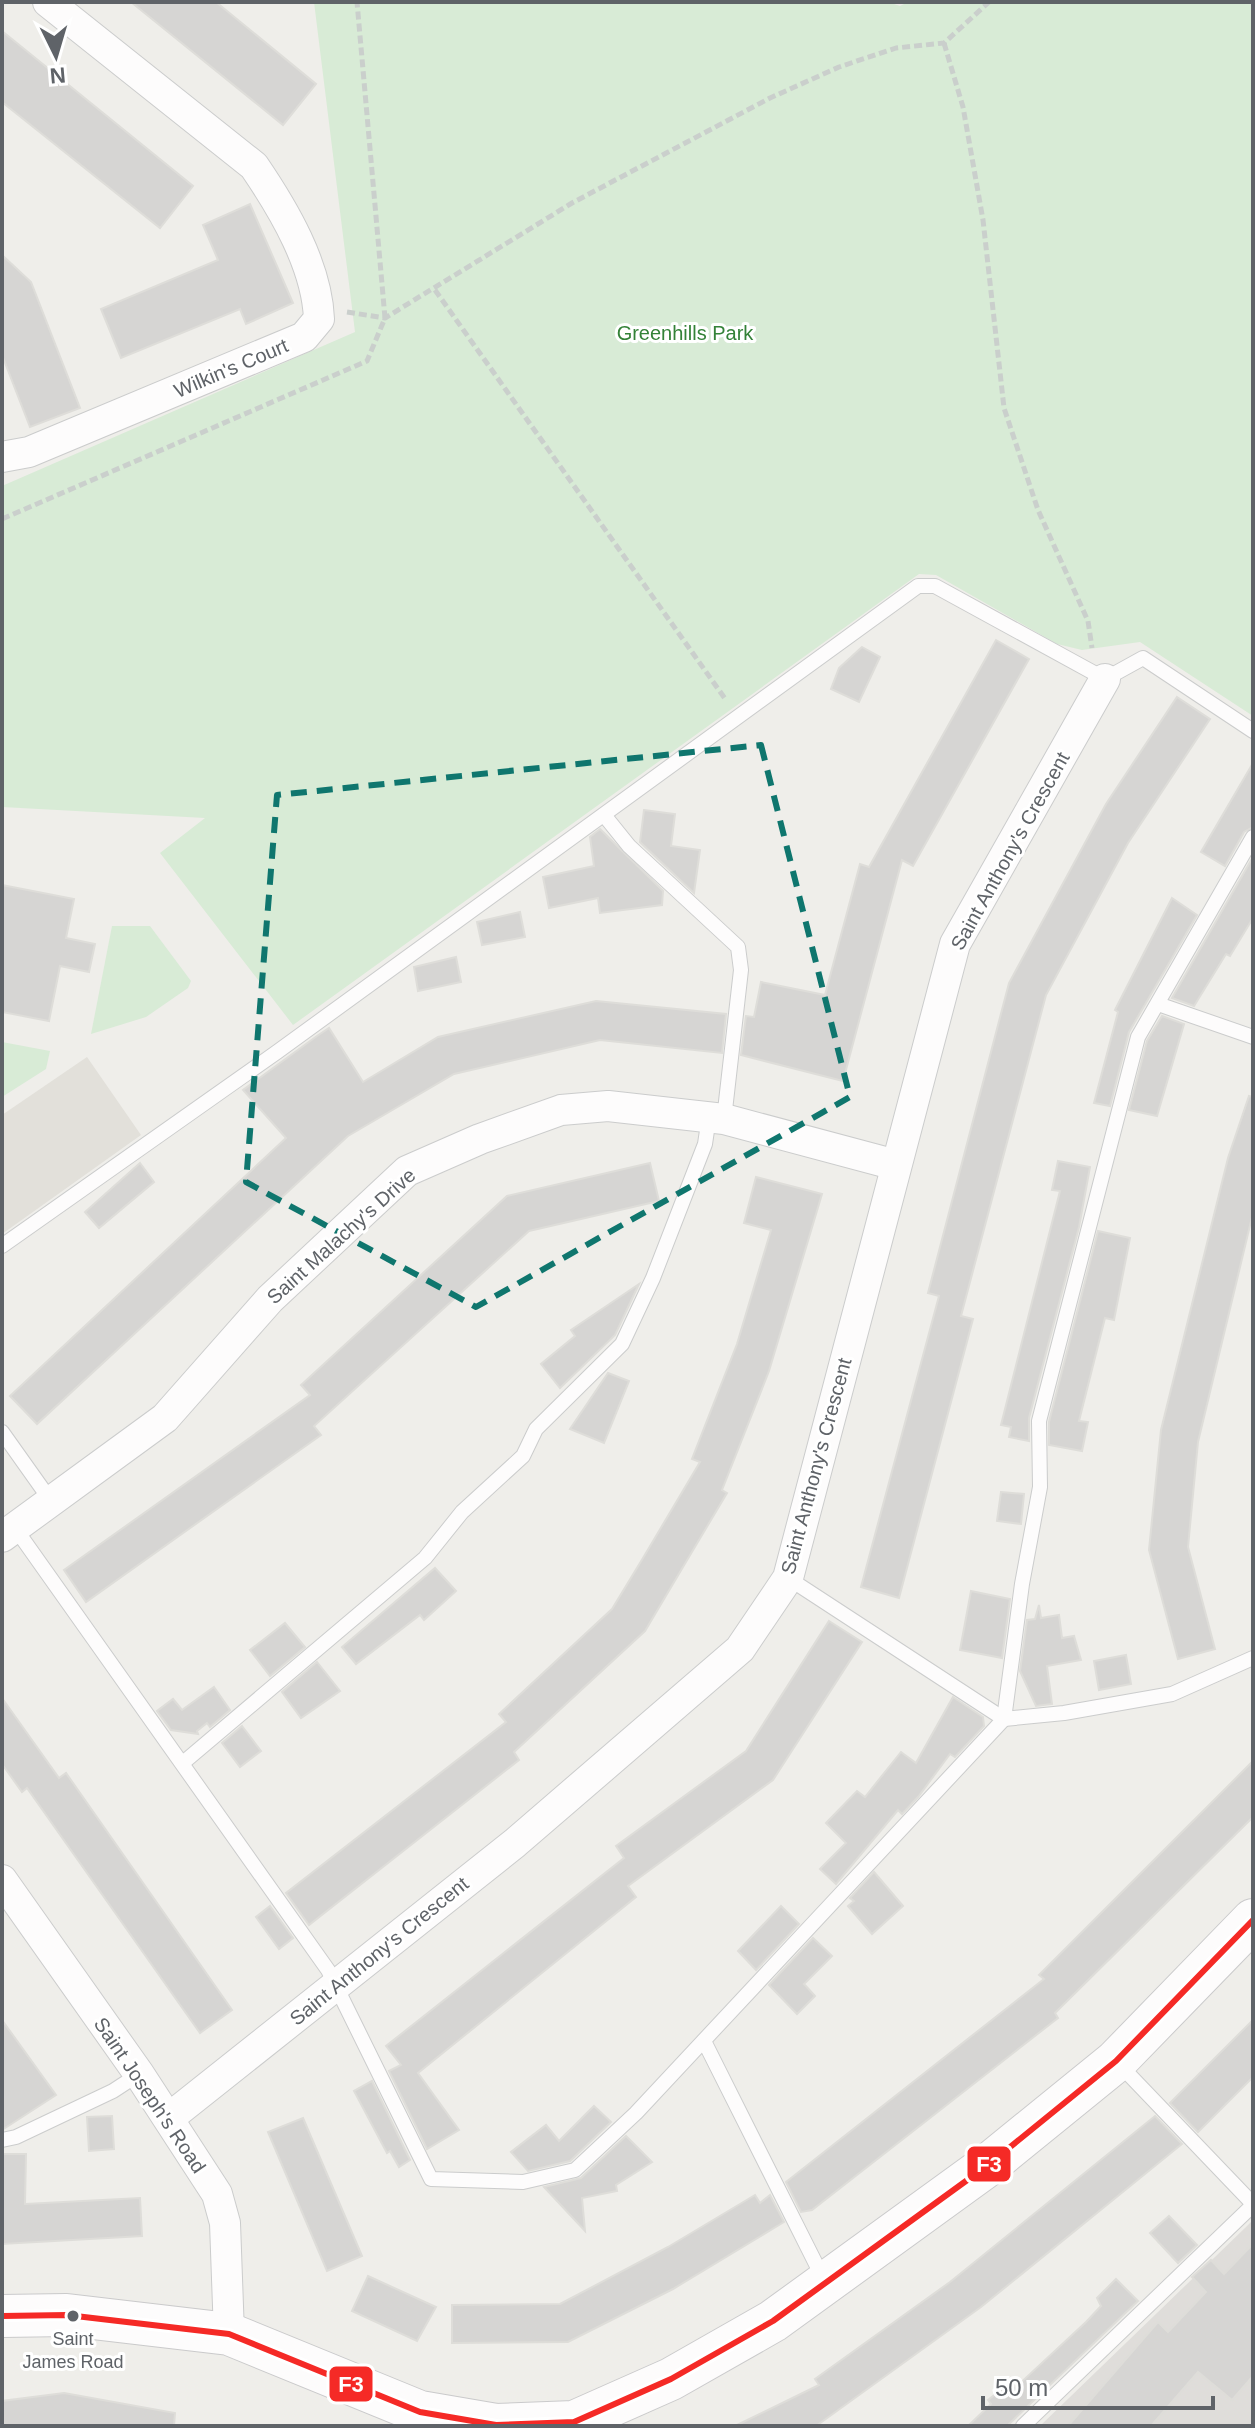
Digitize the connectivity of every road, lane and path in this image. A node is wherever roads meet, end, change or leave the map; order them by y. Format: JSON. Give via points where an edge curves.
{"nodes":[{"id":1,"x":48,"y":2,"type":"edge"},
{"id":2,"x":357,"y":2,"type":"edge"},
{"id":3,"x":989,"y":2,"type":"edge"},
{"id":4,"x":944,"y":43,"type":"junction"},
{"id":5,"x":435,"y":290,"type":"junction"},
{"id":6,"x":341,"y":312,"type":"dead end"},
{"id":7,"x":385,"y":318,"type":"junction"},
{"id":8,"x":2,"y":457,"type":"edge"},
{"id":9,"x":2,"y":519,"type":"edge"},
{"id":10,"x":1092,"y":648,"type":"dead end"},
{"id":11,"x":1105,"y":679,"type":"junction"},
{"id":12,"x":738,"y":717,"type":"junction"},
{"id":13,"x":1253,"y":731,"type":"edge"},
{"id":14,"x":604,"y":815,"type":"junction"},
{"id":15,"x":1253,"y":837,"type":"edge"},
{"id":16,"x":1158,"y":1004,"type":"junction"},
{"id":17,"x":1253,"y":1037,"type":"edge"},
{"id":18,"x":717,"y":1118,"type":"junction"},
{"id":19,"x":896,"y":1165,"type":"junction"},
{"id":20,"x":2,"y":1246,"type":"edge"},
{"id":21,"x":2,"y":1432,"type":"edge"},
{"id":22,"x":51,"y":1501,"type":"junction"},
{"id":23,"x":8,"y":1532,"type":"edge"},
{"id":24,"x":788,"y":1578,"type":"junction"},
{"id":25,"x":1253,"y":1658,"type":"edge"},
{"id":26,"x":1004,"y":1719,"type":"junction"},
{"id":27,"x":184,"y":1762,"type":"junction"},
{"id":28,"x":2,"y":1880,"type":"edge"},
{"id":29,"x":1253,"y":1920,"type":"edge"},
{"id":30,"x":335,"y":1986,"type":"junction"},
{"id":31,"x":704,"y":2041,"type":"junction"},
{"id":32,"x":1116,"y":2061,"type":"junction"},
{"id":33,"x":139,"y":2074,"type":"junction"},
{"id":34,"x":169,"y":2118,"type":"junction"},
{"id":35,"x":2,"y":2140,"type":"edge"},
{"id":36,"x":1253,"y":2205,"type":"edge"},
{"id":37,"x":826,"y":2284,"type":"junction"},
{"id":38,"x":2,"y":2316,"type":"edge"},
{"id":39,"x":229,"y":2334,"type":"junction"},
{"id":40,"x":496,"y":2425,"type":"edge"},
{"id":41,"x":1023,"y":2426,"type":"edge"}],
"edges":[{"from":1,"to":8,"type":"street","name":"Wilkin's Court","via":[[254,166],[277,198],[318,293],[319,319],[304,337],[29,452]]},
{"from":2,"to":7,"type":"path"},
{"from":3,"to":4,"type":"path"},
{"from":4,"to":5,"type":"path","via":[[896,48],[770,98],[572,203]]},
{"from":4,"to":10,"type":"path","via":[[963,107],[983,220],[1004,408],[1038,510],[1088,621]]},
{"from":5,"to":7,"type":"path"},
{"from":5,"to":12,"type":"path"},
{"from":6,"to":7,"type":"path"},
{"from":7,"to":9,"type":"path","via":[[367,361]]},
{"from":11,"to":12,"type":"lane","via":[[935,586],[918,586]]},
{"from":11,"to":13,"type":"lane","via":[[1143,658]]},
{"from":11,"to":19,"type":"street","name":"Saint Anthony's Crescent","via":[[955,944]]},
{"from":12,"to":14,"type":"lane"},
{"from":14,"to":18,"type":"lane","via":[[629,846],[738,947],[741,970]]},
{"from":14,"to":20,"type":"lane"},
{"from":15,"to":16,"type":"lane"},
{"from":16,"to":17,"type":"lane"},
{"from":16,"to":26,"type":"lane","via":[[1138,1037],[1039,1421],[1040,1487]]},
{"from":18,"to":19,"type":"street","name":"Saint Malachy's Drive"},
{"from":18,"to":22,"type":"street","name":"Saint Malachy's Drive","via":[[608,1106],[561,1110],[407,1171],[270,1299],[165,1418]]},
{"from":18,"to":27,"type":"lane","via":[[622,1344],[536,1429],[523,1456],[462,1512],[425,1558]]},
{"from":19,"to":24,"type":"street","name":"Saint Anthony's Crescent"},
{"from":21,"to":22,"type":"lane"},
{"from":22,"to":23,"type":"street","name":"Saint Malachy's Drive"},
{"from":23,"to":27,"type":"lane"},
{"from":24,"to":26,"type":"lane"},
{"from":24,"to":30,"type":"street","name":"Saint Anthony's Crescent","via":[[740,1649],[515,1843]]},
{"from":25,"to":26,"type":"lane","via":[[1172,1694]]},
{"from":26,"to":31,"type":"lane"},
{"from":27,"to":30,"type":"lane"},
{"from":28,"to":33,"type":"street","name":"Saint Joseph's Road"},
{"from":29,"to":32,"type":"street"},
{"from":30,"to":31,"type":"lane","via":[[419,2159],[431,2179],[447,2182],[523,2182],[575,2170]]},
{"from":30,"to":34,"type":"street","name":"Saint Anthony's Crescent"},
{"from":31,"to":37,"type":"lane"},
{"from":32,"to":36,"type":"lane"},
{"from":32,"to":37,"type":"street","via":[[988,2165]]},
{"from":33,"to":34,"type":"street","name":"Saint Joseph's Road"},
{"from":33,"to":35,"type":"lane","via":[[113,2091]]},
{"from":34,"to":39,"type":"street","name":"Saint Joseph's Road","via":[[217,2194],[225,2223]]},
{"from":36,"to":41,"type":"lane"},
{"from":37,"to":40,"type":"street","via":[[671,2379],[574,2422]]},
{"from":38,"to":39,"type":"street","via":[[67,2315]]},
{"from":39,"to":40,"type":"street","via":[[420,2412]]}]}
